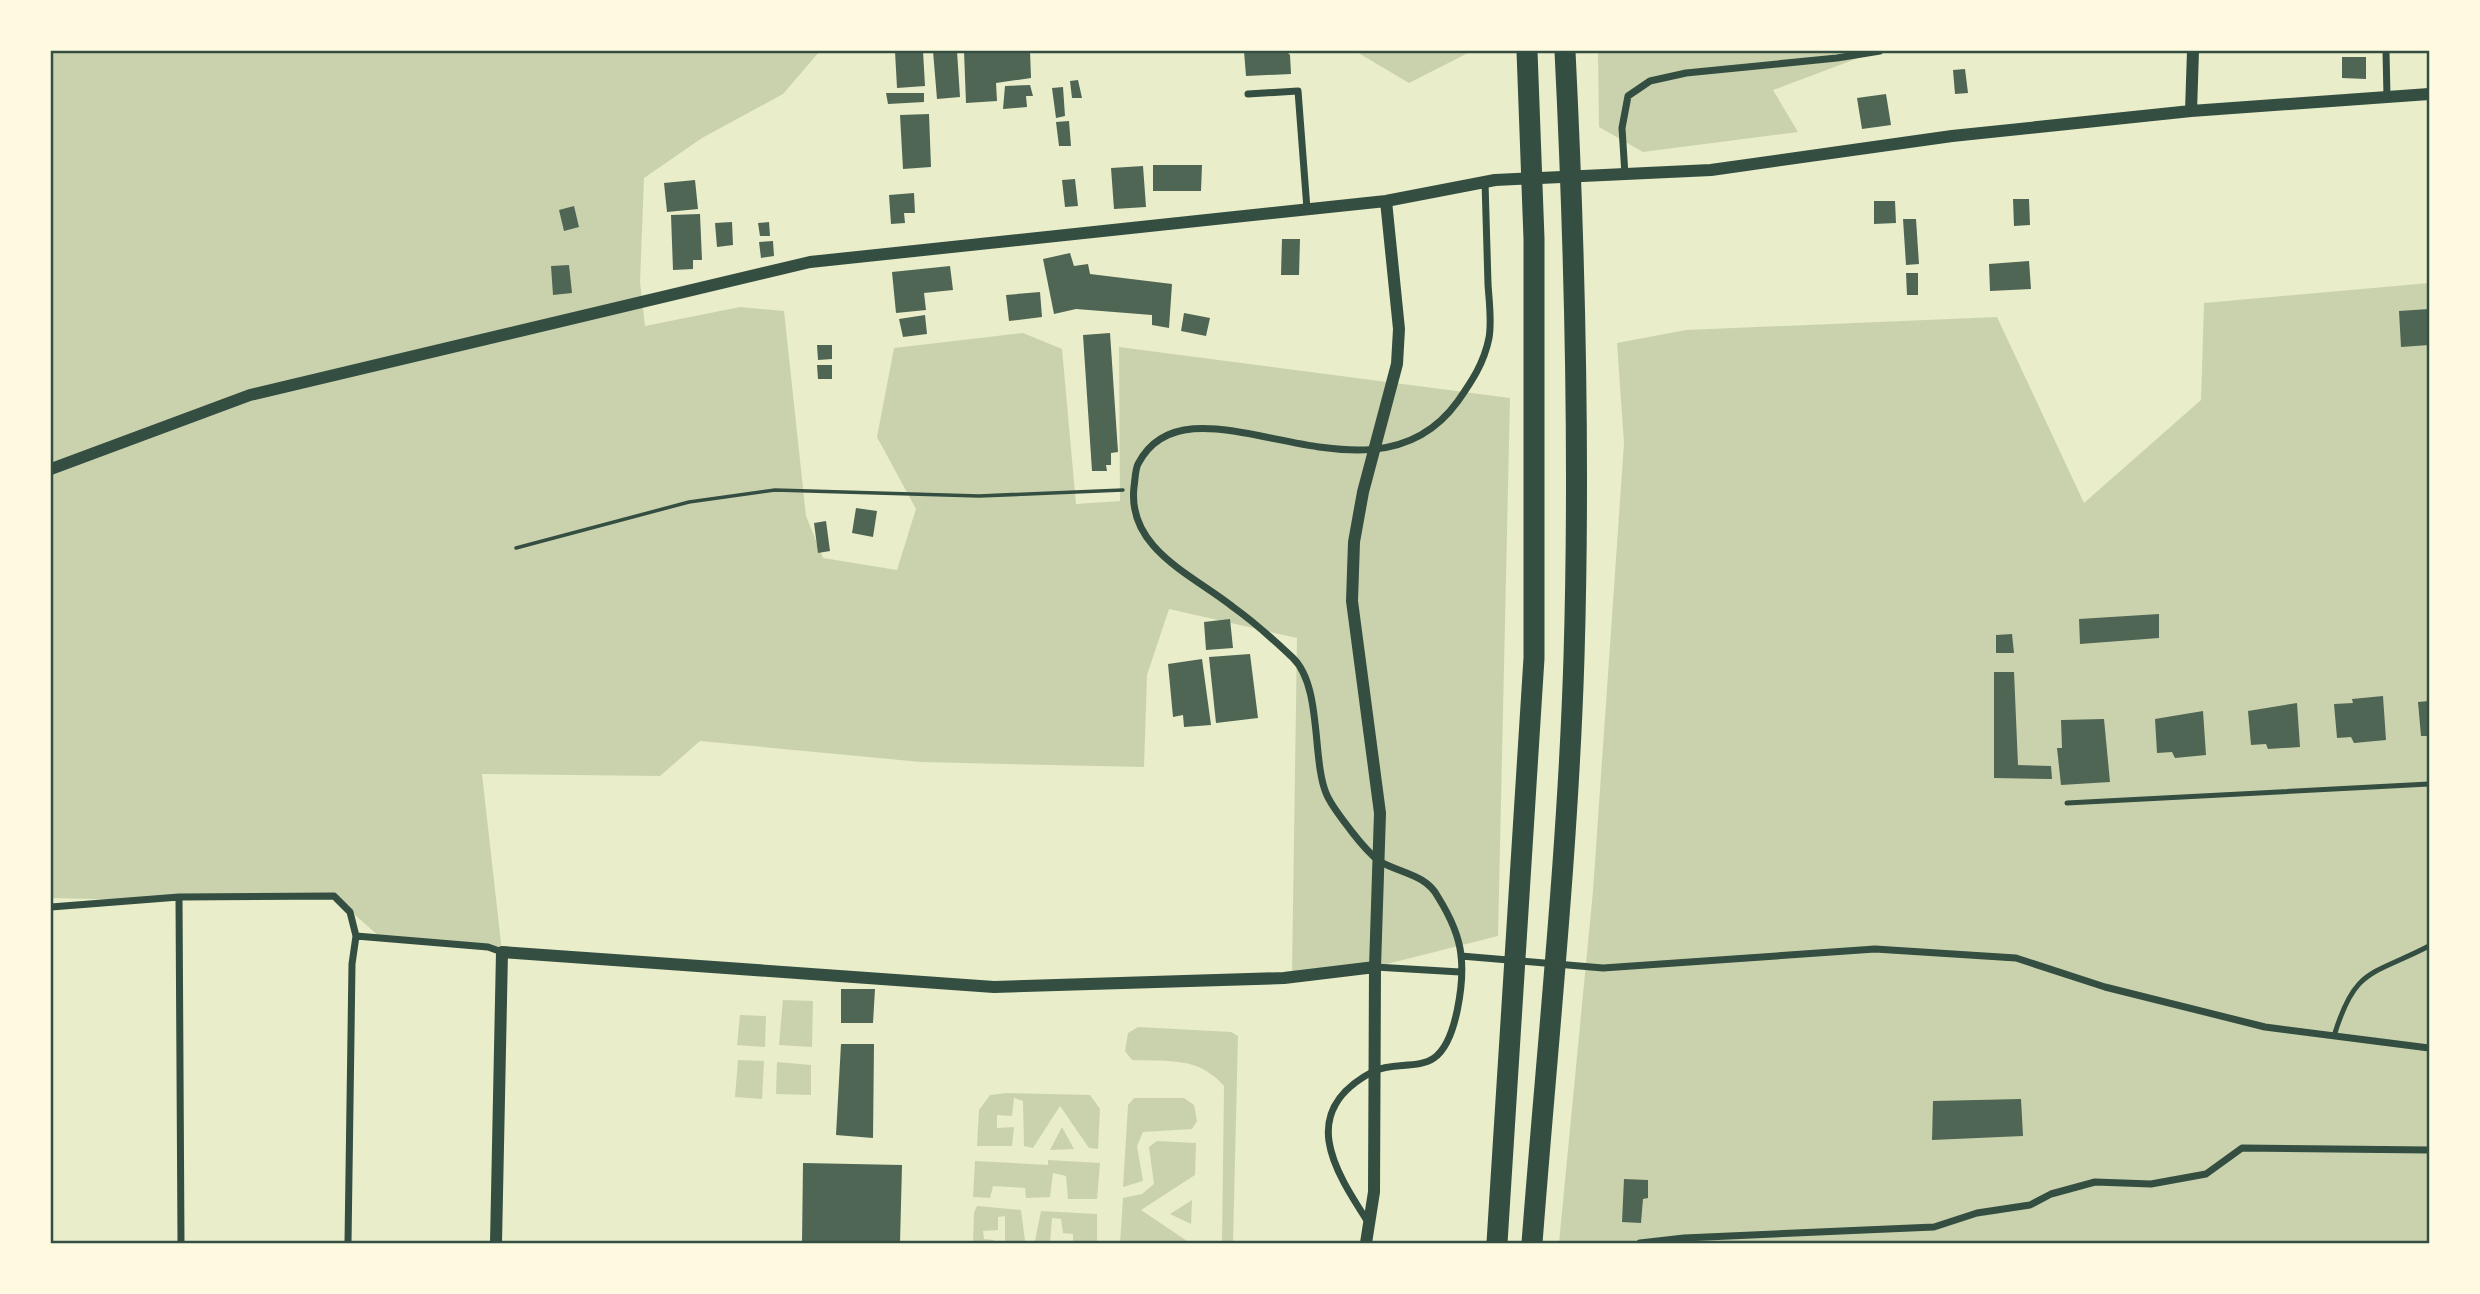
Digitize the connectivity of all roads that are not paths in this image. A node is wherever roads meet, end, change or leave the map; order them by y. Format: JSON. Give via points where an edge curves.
{"nodes":[{"id":1,"x":1527,"y":51,"type":"edge"},
{"id":2,"x":1565,"y":51,"type":"edge"},
{"id":3,"x":1880,"y":51,"type":"edge"},
{"id":4,"x":2193,"y":51,"type":"edge"},
{"id":5,"x":2386,"y":51,"type":"edge"},
{"id":6,"x":1248,"y":94,"type":"dead end"},
{"id":7,"x":2429,"y":94,"type":"edge"},
{"id":8,"x":2387,"y":97,"type":"junction"},
{"id":9,"x":2191,"y":111,"type":"junction"},
{"id":10,"x":1625,"y":175,"type":"junction"},
{"id":11,"x":1490,"y":181,"type":"junction"},
{"id":12,"x":1386,"y":201,"type":"junction"},
{"id":13,"x":1307,"y":209,"type":"junction"},
{"id":14,"x":1375,"y":451,"type":"junction"},
{"id":15,"x":51,"y":469,"type":"edge"},
{"id":16,"x":2429,"y":784,"type":"edge"},
{"id":17,"x":2067,"y":803,"type":"dead end"},
{"id":18,"x":1379,"y":860,"type":"junction"},
{"id":19,"x":179,"y":897,"type":"junction"},
{"id":20,"x":51,"y":908,"type":"edge"},
{"id":21,"x":356,"y":936,"type":"junction"},
{"id":22,"x":2429,"y":946,"type":"edge"},
{"id":23,"x":502,"y":952,"type":"junction"},
{"id":24,"x":1461,"y":956,"type":"junction"},
{"id":25,"x":1375,"y":967,"type":"junction"},
{"id":26,"x":1460,"y":972,"type":"junction"},
{"id":27,"x":2334,"y":1036,"type":"junction"},
{"id":28,"x":2429,"y":1048,"type":"edge"},
{"id":29,"x":1375,"y":1070,"type":"junction"},
{"id":30,"x":2429,"y":1150,"type":"edge"},
{"id":31,"x":1370,"y":1225,"type":"junction"},
{"id":32,"x":181,"y":1243,"type":"edge"},
{"id":33,"x":348,"y":1243,"type":"edge"},
{"id":34,"x":496,"y":1243,"type":"edge"},
{"id":35,"x":1366,"y":1243,"type":"edge"},
{"id":36,"x":1497,"y":1243,"type":"edge"},
{"id":37,"x":1532,"y":1243,"type":"edge"},
{"id":38,"x":1640,"y":1243,"type":"edge"}],
"edges":[{"from":1,"to":36,"type":"highway","via":[[1534,239],[1534,658]]},
{"from":2,"to":37,"type":"highway","via":[[1574,236],[1574,658]]},
{"from":3,"to":10,"type":"street","via":[[1650,80],[1629,96],[1622,128]]},
{"from":4,"to":9,"type":"street"},
{"from":5,"to":8,"type":"street"},
{"from":6,"to":13,"type":"street","via":[[1298,91]]},
{"from":7,"to":8,"type":"street"},
{"from":8,"to":9,"type":"street"},
{"from":9,"to":10,"type":"street","via":[[1952,136],[1711,170]]},
{"from":10,"to":11,"type":"street"},
{"from":11,"to":12,"type":"street"},
{"from":11,"to":14,"type":"street","via":[[1490,334],[1482,364],[1450,412],[1421,436]]},
{"from":12,"to":13,"type":"street"},
{"from":12,"to":14,"type":"street","via":[[1399,328],[1397,364]]},
{"from":13,"to":15,"type":"street","via":[[810,262],[250,395]]},
{"from":14,"to":18,"type":"street","via":[[1354,542],[1352,601],[1380,813]]},
{"from":14,"to":18,"type":"street","via":[[1308,447],[1222,428],[1174,430],[1137,466],[1133,502],[1143,534],[1170,564],[1232,606],[1298,662],[1314,707],[1326,793],[1355,836]]},
{"from":16,"to":17,"type":"lane"},
{"from":18,"to":24,"type":"street","via":[[1410,873],[1436,892]]},
{"from":18,"to":25,"type":"street"},
{"from":19,"to":20,"type":"street"},
{"from":19,"to":21,"type":"street","via":[[334,896],[350,912]]},
{"from":19,"to":32,"type":"street"},
{"from":21,"to":23,"type":"street"},
{"from":21,"to":33,"type":"street"},
{"from":22,"to":27,"type":"lane","via":[[2361,978],[2344,1005]]},
{"from":23,"to":25,"type":"street","via":[[994,987],[1284,978]]},
{"from":23,"to":34,"type":"street"},
{"from":24,"to":26,"type":"street"},
{"from":24,"to":27,"type":"street","via":[[1603,968],[1875,949],[2016,958],[2105,987],[2265,1027]]},
{"from":25,"to":26,"type":"street"},
{"from":25,"to":29,"type":"street"},
{"from":26,"to":29,"type":"street","via":[[1452,1036],[1433,1059]]},
{"from":27,"to":28,"type":"street"},
{"from":29,"to":31,"type":"street"},
{"from":29,"to":31,"type":"street","via":[[1333,1107],[1328,1132],[1329,1154]]},
{"from":30,"to":38,"type":"street","via":[[2242,1148],[2206,1174],[2151,1184],[2095,1182],[2030,1205],[1977,1213],[1934,1227]]},
{"from":31,"to":35,"type":"street"}]}
